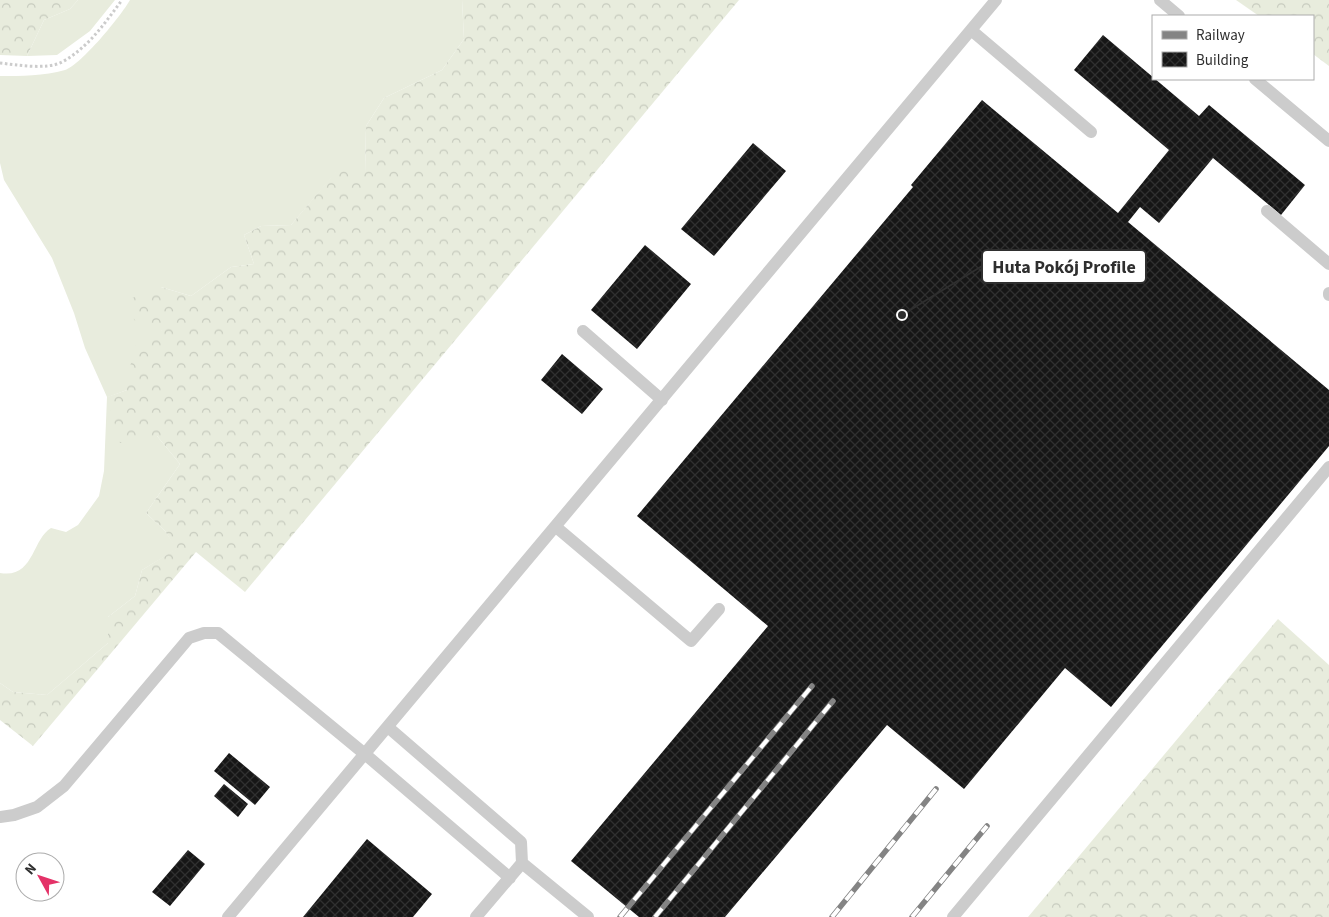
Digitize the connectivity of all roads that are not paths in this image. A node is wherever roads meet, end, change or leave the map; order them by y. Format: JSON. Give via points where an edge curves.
{"nodes":[{"id":1,"x":996,"y":0,"type":"edge"},
{"id":2,"x":1160,"y":0,"type":"edge"},
{"id":3,"x":1178,"y":15,"type":"edge"},
{"id":4,"x":971,"y":30,"type":"junction"},
{"id":5,"x":1255,"y":80,"type":"edge"},
{"id":6,"x":1091,"y":132,"type":"dead end"},
{"id":7,"x":1329,"y":140,"type":"edge"},
{"id":8,"x":1267,"y":211,"type":"dead end"},
{"id":9,"x":1329,"y":264,"type":"edge"},
{"id":10,"x":582,"y":331,"type":"dead end"},
{"id":11,"x":662,"y":400,"type":"junction"},
{"id":12,"x":1329,"y":467,"type":"edge"},
{"id":13,"x":556,"y":527,"type":"junction"},
{"id":14,"x":719,"y":608,"type":"dead end"},
{"id":15,"x":389,"y":728,"type":"junction"},
{"id":16,"x":366,"y":755,"type":"junction"},
{"id":17,"x":0,"y":817,"type":"edge"},
{"id":18,"x":522,"y":863,"type":"junction"},
{"id":19,"x":510,"y":878,"type":"junction"},
{"id":20,"x":228,"y":917,"type":"edge"},
{"id":21,"x":476,"y":917,"type":"edge"},
{"id":22,"x":588,"y":917,"type":"edge"},
{"id":23,"x":953,"y":917,"type":"edge"}],
"edges":[{"from":1,"to":4,"type":"lane"},
{"from":2,"to":3,"type":"lane"},
{"from":4,"to":6,"type":"lane"},
{"from":4,"to":11,"type":"lane"},
{"from":5,"to":7,"type":"lane"},
{"from":8,"to":9,"type":"lane"},
{"from":10,"to":11,"type":"lane"},
{"from":11,"to":13,"type":"lane"},
{"from":12,"to":23,"type":"lane"},
{"from":13,"to":14,"type":"lane","via":[[691,641]]},
{"from":13,"to":15,"type":"lane"},
{"from":15,"to":16,"type":"lane"},
{"from":15,"to":18,"type":"lane","via":[[521,842]]},
{"from":16,"to":17,"type":"lane","via":[[235,646],[218,634],[204,633],[189,638],[64,786],[38,806]]},
{"from":16,"to":19,"type":"lane"},
{"from":16,"to":20,"type":"lane"},
{"from":18,"to":19,"type":"lane"},
{"from":18,"to":22,"type":"lane"},
{"from":19,"to":21,"type":"lane"}]}
